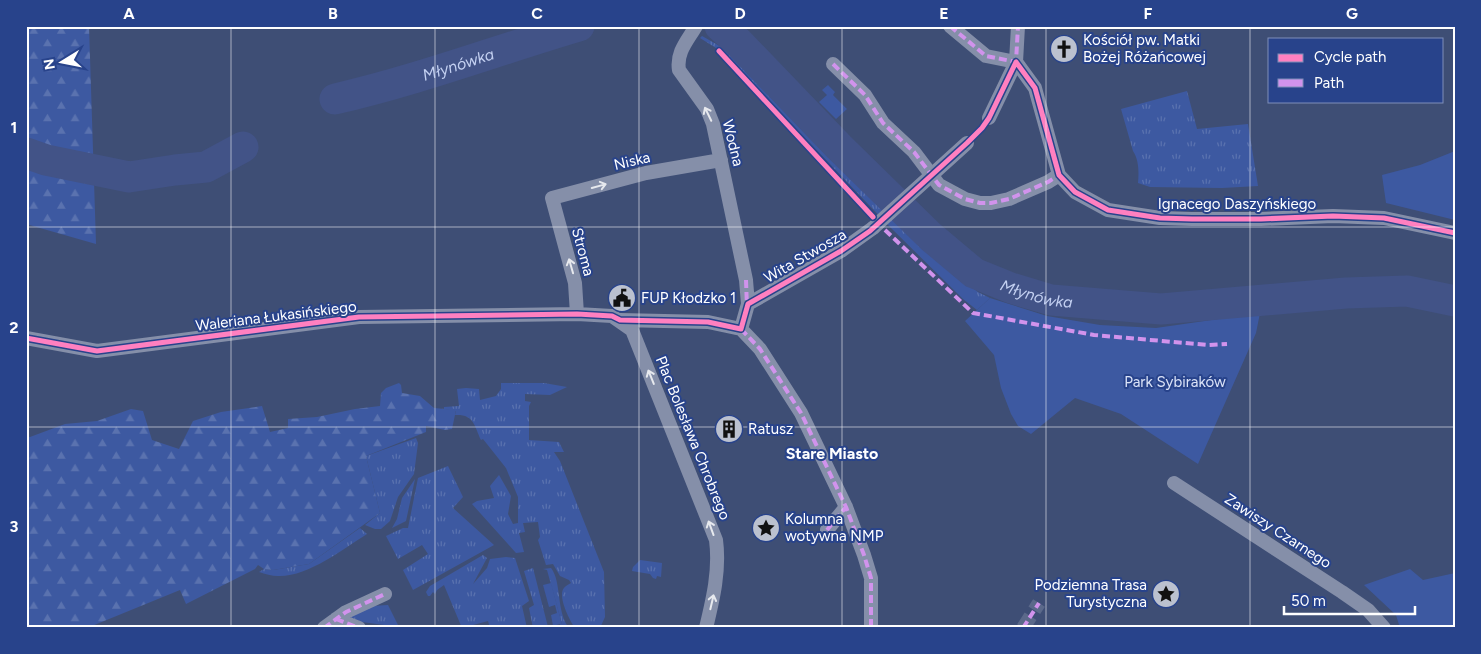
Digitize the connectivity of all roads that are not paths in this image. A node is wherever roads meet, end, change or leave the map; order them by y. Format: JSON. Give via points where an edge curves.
{"nodes":[{"id":1,"x":950,"y":26,"type":"edge"},
{"id":2,"x":1018,"y":26,"type":"edge"},
{"id":3,"x":693,"y":32,"type":"edge"},
{"id":4,"x":1016,"y":62,"type":"junction"},
{"id":5,"x":833,"y":64,"type":"dead end"},
{"id":6,"x":987,"y":121,"type":"dead end"},
{"id":7,"x":967,"y":142,"type":"dead end"},
{"id":8,"x":721,"y":160,"type":"junction"},
{"id":9,"x":1059,"y":176,"type":"junction"},
{"id":10,"x":552,"y":198,"type":"joint"},
{"id":11,"x":1455,"y":233,"type":"edge"},
{"id":12,"x":748,"y":304,"type":"junction"},
{"id":13,"x":577,"y":314,"type":"junction"},
{"id":14,"x":620,"y":320,"type":"junction"},
{"id":15,"x":741,"y":329,"type":"junction"},
{"id":16,"x":26,"y":338,"type":"edge"},
{"id":17,"x":1174,"y":484,"type":"dead end"},
{"id":18,"x":846,"y":507,"type":"junction"},
{"id":19,"x":826,"y":530,"type":"dead end"},
{"id":20,"x":386,"y":594,"type":"dead end"},
{"id":21,"x":336,"y":619,"type":"junction"},
{"id":22,"x":324,"y":628,"type":"edge"},
{"id":23,"x":359,"y":628,"type":"edge"},
{"id":24,"x":706,"y":628,"type":"edge"},
{"id":25,"x":871,"y":628,"type":"edge"},
{"id":26,"x":1384,"y":628,"type":"edge"}],
"edges":[{"from":1,"to":4,"type":"street","via":[[986,56]]},
{"from":2,"to":4,"type":"street"},
{"from":8,"to":3,"type":"street","name":"Wodna","one_way":true,"via":[[707,109],[679,70],[678,57]]},
{"from":4,"to":6,"type":"street"},
{"from":4,"to":9,"type":"street","via":[[1035,88]]},
{"from":5,"to":9,"type":"street","via":[[865,96],[883,122],[914,152],[939,185],[965,199],[991,203],[1009,199]]},
{"from":7,"to":12,"type":"street","name":"Wita Stwosza","bridge":true,"via":[[873,228],[840,251]]},
{"from":10,"to":8,"type":"street","name":"Niska","one_way":true,"via":[[646,173]]},
{"from":8,"to":12,"type":"street","name":"Wodna"},
{"from":9,"to":11,"type":"street","name":"Ignacego Daszyńskiego","via":[[1075,192],[1108,210],[1160,218],[1384,218]]},
{"from":13,"to":10,"type":"street","name":"Stroma","one_way":true,"via":[[575,283]]},
{"from":12,"to":15,"type":"street"},
{"from":13,"to":14,"type":"street","name":"Waleriana Łukasińskiego","via":[[612,316]]},
{"from":13,"to":16,"type":"street","name":"Waleriana Łukasińskiego","via":[[359,317],[98,351]]},
{"from":14,"to":15,"type":"street","name":"Waleriana Łukasińskiego","via":[[708,322]]},
{"from":24,"to":14,"type":"street","name":"Plac Bolesława Chrobrego","one_way":true,"via":[[716,575],[716,540],[632,330]]},
{"from":15,"to":18,"type":"street","via":[[760,349],[801,414]]},
{"from":17,"to":26,"type":"street","name":"Zawiszy Czarnego","via":[[1342,592],[1368,610]]},
{"from":18,"to":19,"type":"street"},
{"from":18,"to":25,"type":"street","via":[[871,578]]},
{"from":20,"to":21,"type":"street"},
{"from":21,"to":22,"type":"street"},
{"from":21,"to":23,"type":"street"}]}
